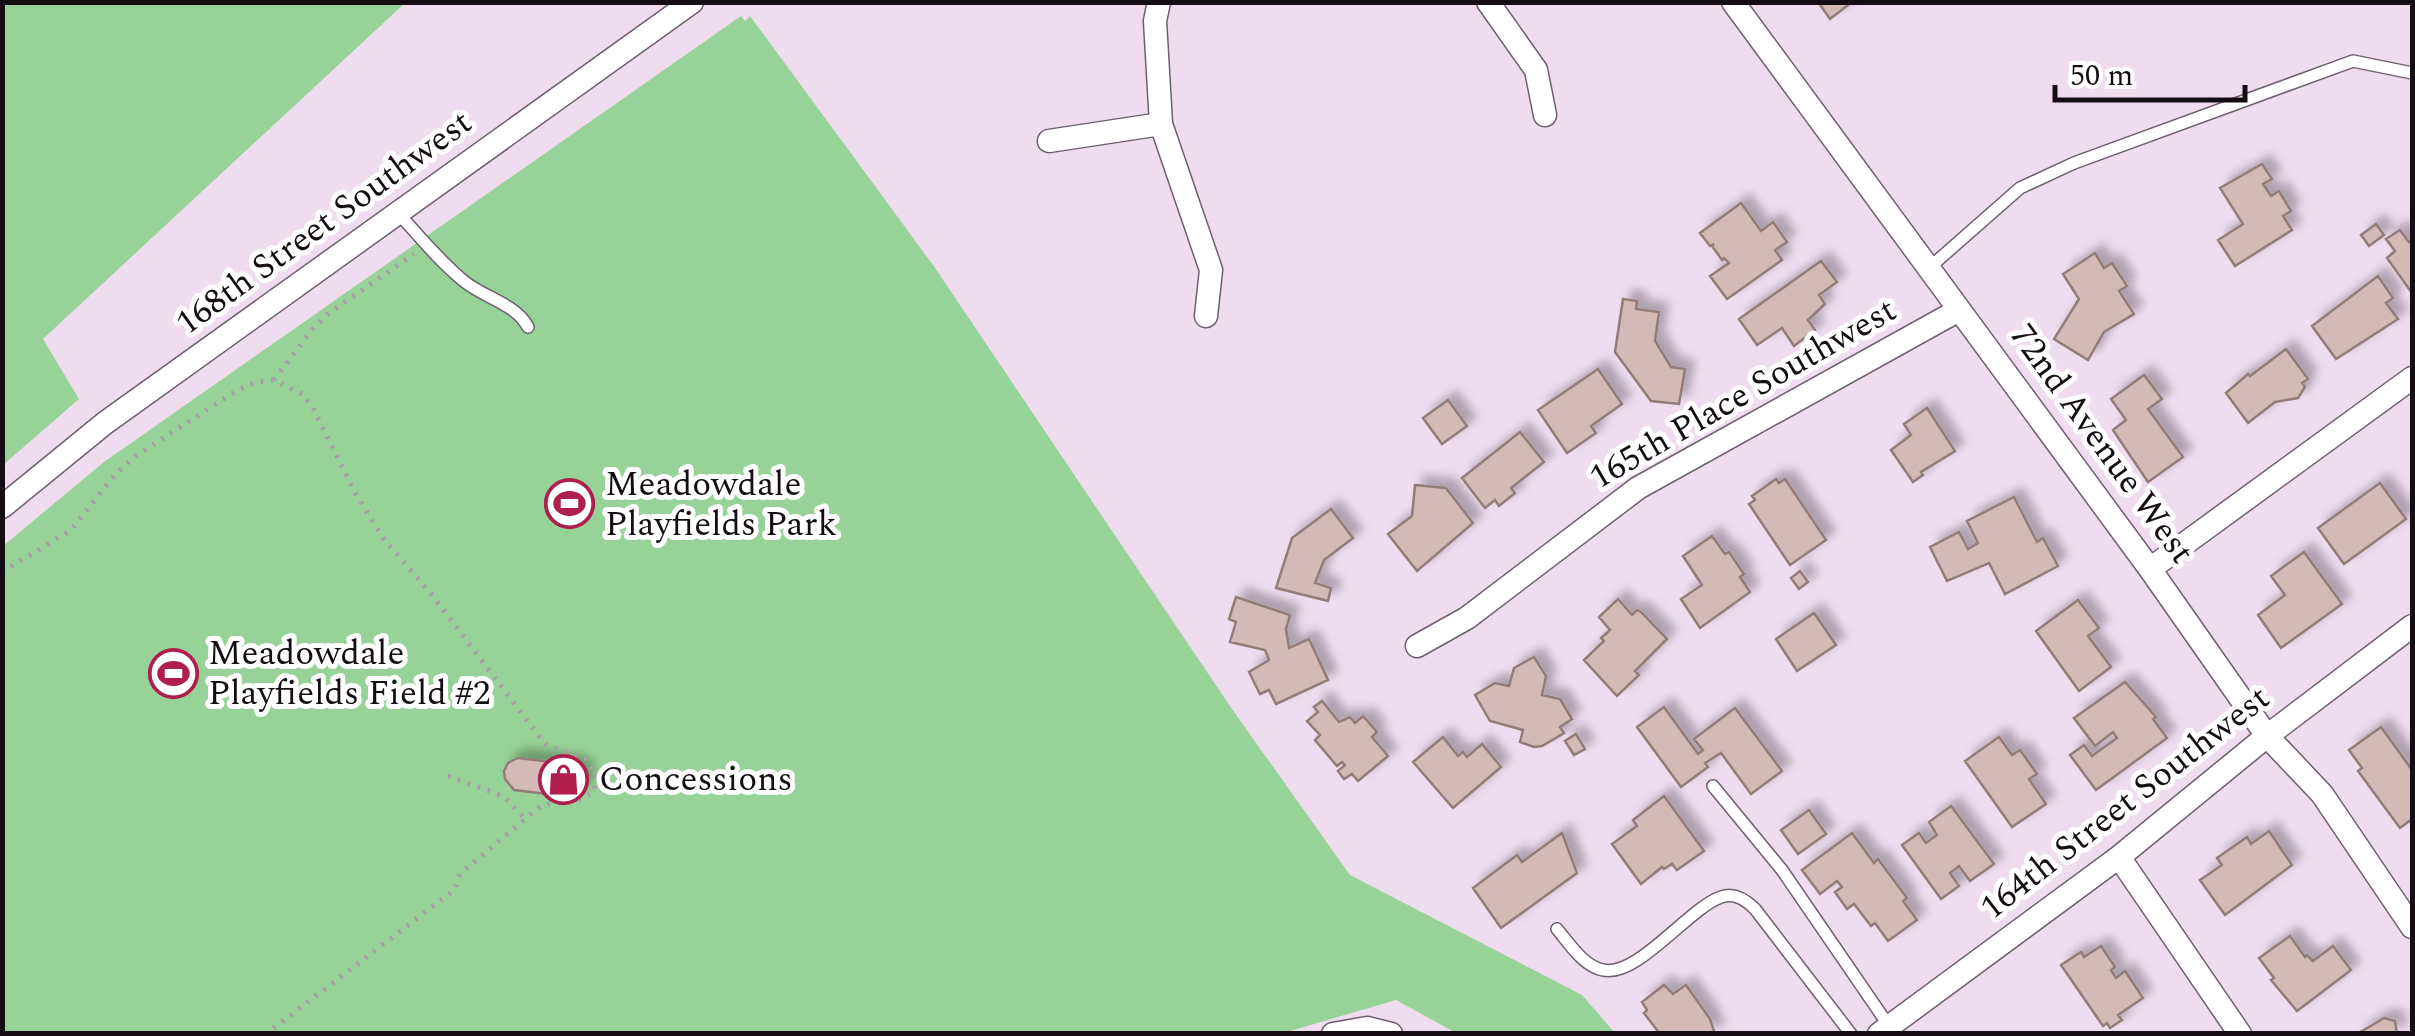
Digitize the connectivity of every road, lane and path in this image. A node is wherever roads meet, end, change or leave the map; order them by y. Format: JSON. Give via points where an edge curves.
{"nodes":[{"id":1,"x":692,"y":2,"type":"edge"},
{"id":2,"x":1159,"y":2,"type":"edge"},
{"id":3,"x":1488,"y":2,"type":"edge"},
{"id":4,"x":1733,"y":2,"type":"edge"},
{"id":5,"x":2412,"y":73,"type":"edge"},
{"id":6,"x":1545,"y":115,"type":"dead end"},
{"id":7,"x":1161,"y":124,"type":"junction"},
{"id":8,"x":1049,"y":141,"type":"dead end"},
{"id":9,"x":395,"y":215,"type":"junction"},
{"id":10,"x":1929,"y":268,"type":"junction"},
{"id":11,"x":1959,"y":310,"type":"junction"},
{"id":12,"x":1206,"y":316,"type":"dead end"},
{"id":13,"x":528,"y":327,"type":"dead end"},
{"id":14,"x":2412,"y":378,"type":"edge"},
{"id":15,"x":274,"y":380,"type":"junction"},
{"id":16,"x":2,"y":507,"type":"edge"},
{"id":17,"x":2150,"y":569,"type":"junction"},
{"id":18,"x":2,"y":572,"type":"edge"},
{"id":19,"x":2412,"y":626,"type":"edge"},
{"id":20,"x":1417,"y":646,"type":"dead end"},
{"id":21,"x":2267,"y":736,"type":"junction"},
{"id":22,"x":448,"y":776,"type":"dead end"},
{"id":23,"x":1713,"y":786,"type":"dead end"},
{"id":24,"x":525,"y":819,"type":"junction"},
{"id":25,"x":2119,"y":857,"type":"junction"},
{"id":26,"x":2412,"y":928,"type":"edge"},
{"id":27,"x":1557,"y":929,"type":"dead end"},
{"id":28,"x":1884,"y":1030,"type":"edge"},
{"id":29,"x":266,"y":1034,"type":"edge"},
{"id":30,"x":1333,"y":1034,"type":"edge"},
{"id":31,"x":1391,"y":1034,"type":"edge"},
{"id":32,"x":1850,"y":1034,"type":"edge"},
{"id":33,"x":2240,"y":1034,"type":"edge"}],
"edges":[{"from":1,"to":9,"type":"street","name":"168th Street Southwest"},
{"from":2,"to":7,"type":"street"},
{"from":3,"to":6,"type":"street","via":[[1536,70]]},
{"from":4,"to":10,"type":"street","name":"72nd Avenue West"},
{"from":5,"to":10,"type":"lane","via":[[2353,61],[2074,164],[2020,188]]},
{"from":7,"to":8,"type":"street"},
{"from":7,"to":12,"type":"street","via":[[1211,270]]},
{"from":9,"to":13,"type":"lane","via":[[445,266],[522,316]]},
{"from":9,"to":15,"type":"path","via":[[415,255],[329,313]]},
{"from":9,"to":16,"type":"street","name":"168th Street Southwest","via":[[105,422]]},
{"from":10,"to":11,"type":"street","name":"72nd Avenue West"},
{"from":11,"to":17,"type":"street","name":"72nd Avenue West"},
{"from":11,"to":20,"type":"street","name":"165th Place Southwest","via":[[1638,488],[1468,618]]},
{"from":14,"to":17,"type":"street"},
{"from":15,"to":18,"type":"path","via":[[236,391],[134,458],[71,530]]},
{"from":15,"to":24,"type":"path","via":[[304,395],[383,538],[545,744],[585,759],[596,775],[594,792],[542,805]]},
{"from":17,"to":21,"type":"street","name":"72nd Avenue West"},
{"from":19,"to":21,"type":"street","name":"164th Street Southwest"},
{"from":21,"to":25,"type":"street","name":"164th Street Southwest"},
{"from":21,"to":26,"type":"street","name":"72nd Avenue West","via":[[2322,794]]},
{"from":22,"to":24,"type":"path","via":[[503,796]]},
{"from":23,"to":28,"type":"lane","via":[[1782,870]]},
{"from":24,"to":29,"type":"path","via":[[460,874],[454,890]]},
{"from":25,"to":28,"type":"street","name":"164th Street Southwest"},
{"from":25,"to":33,"type":"street"},
{"from":27,"to":32,"type":"lane","via":[[1584,960],[1612,971],[1722,896],[1743,897]]},
{"from":30,"to":31,"type":"street","via":[[1368,1028]]}]}
